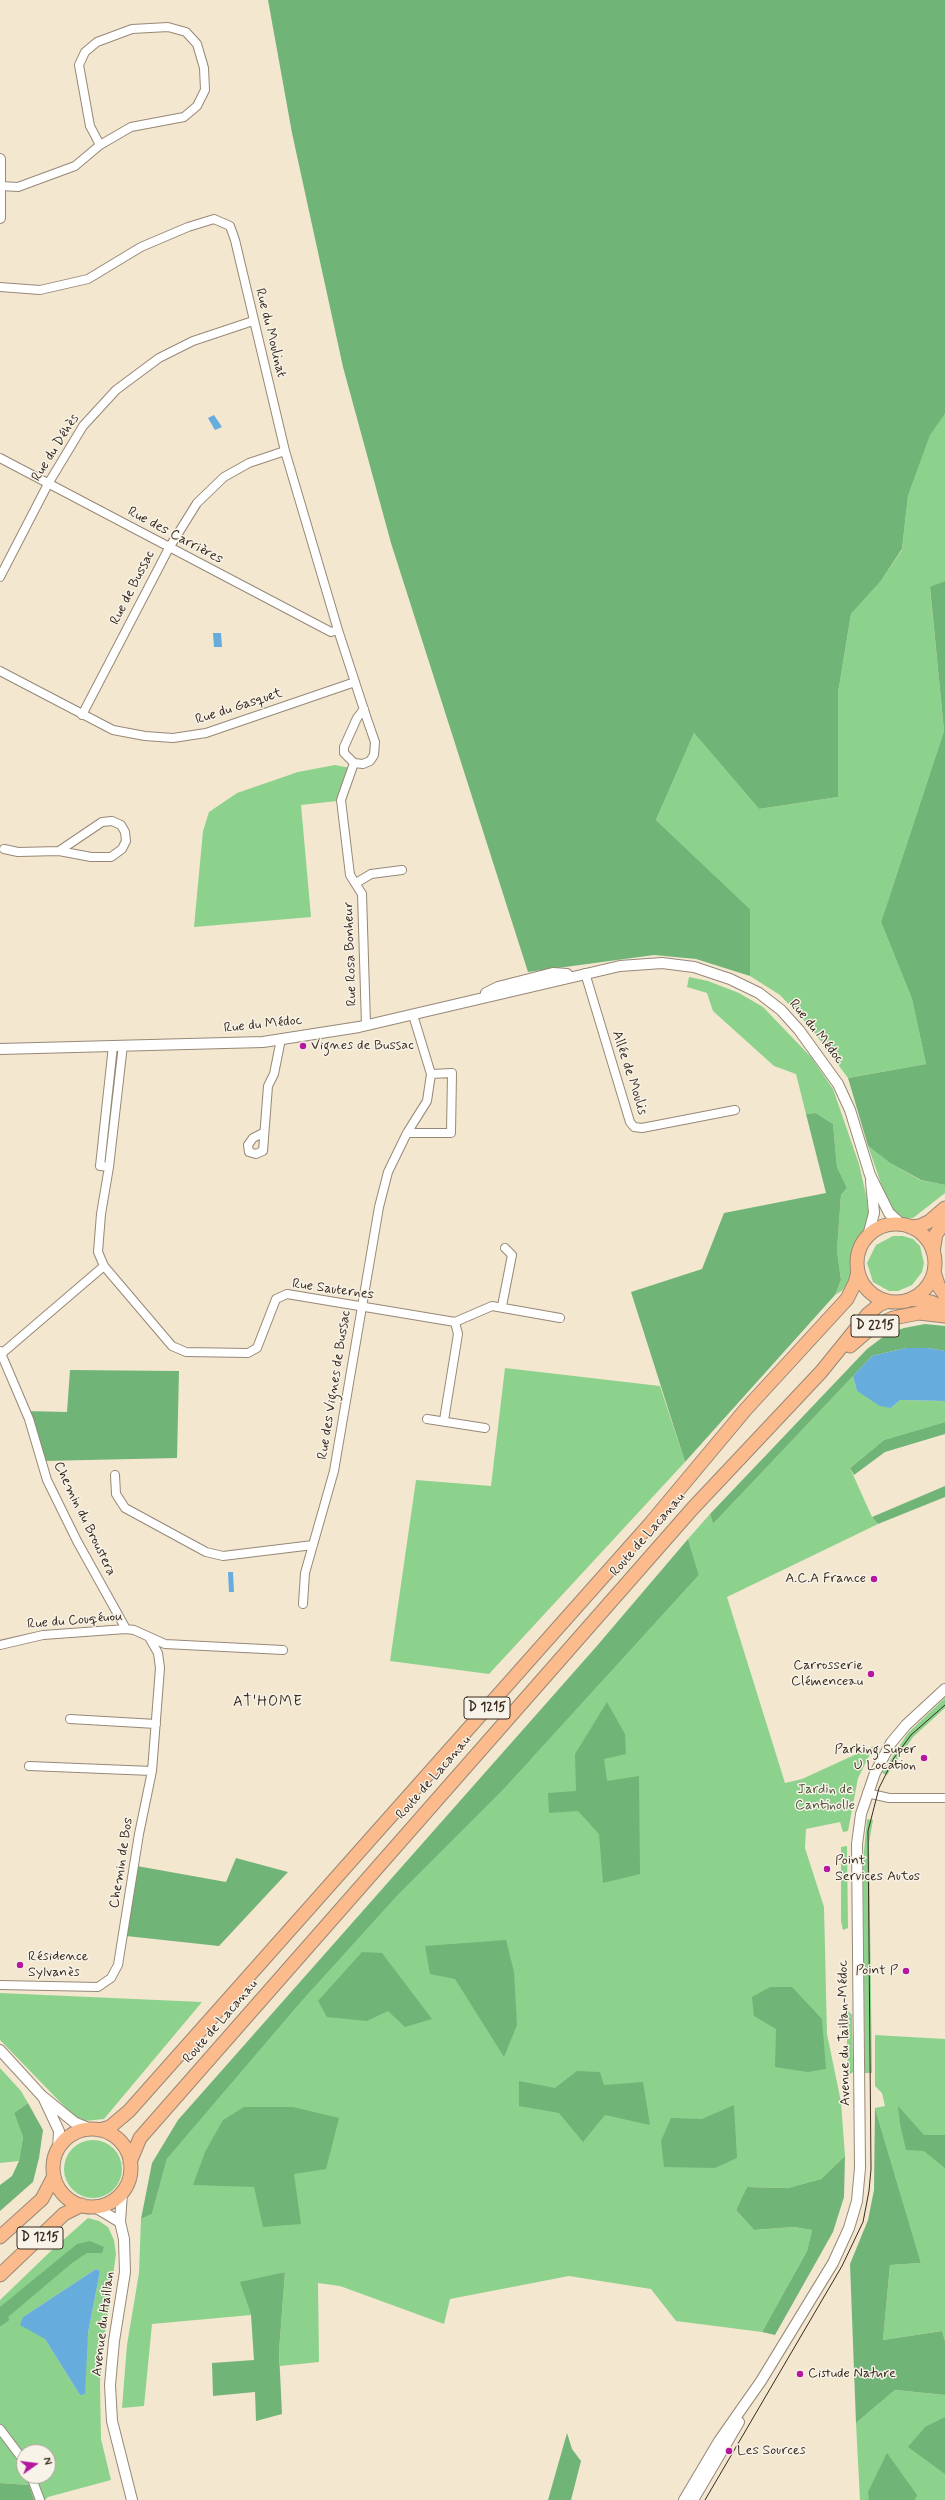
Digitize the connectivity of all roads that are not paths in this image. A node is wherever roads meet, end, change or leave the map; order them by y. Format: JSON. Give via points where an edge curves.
{"nodes":[{"id":1,"x":100,"y":145,"type":"junction"},
{"id":2,"x":0,"y":158,"type":"edge"},
{"id":3,"x":1,"y":186,"type":"edge"},
{"id":4,"x":0,"y":218,"type":"edge"},
{"id":5,"x":0,"y":287,"type":"edge"},
{"id":6,"x":253,"y":322,"type":"junction"},
{"id":7,"x":285,"y":451,"type":"junction"},
{"id":8,"x":0,"y":458,"type":"edge"},
{"id":9,"x":48,"y":484,"type":"junction"},
{"id":10,"x":169,"y":548,"type":"junction"},
{"id":11,"x":0,"y":577,"type":"edge"},
{"id":12,"x":338,"y":630,"type":"junction"},
{"id":13,"x":0,"y":671,"type":"edge"},
{"id":14,"x":355,"y":682,"type":"junction"},
{"id":15,"x":364,"y":709,"type":"junction"},
{"id":16,"x":82,"y":715,"type":"junction"},
{"id":17,"x":354,"y":763,"type":"junction"},
{"id":18,"x":1,"y":848,"type":"edge"},
{"id":19,"x":59,"y":851,"type":"junction"},
{"id":20,"x":402,"y":870,"type":"dead end"},
{"id":21,"x":356,"y":883,"type":"junction"},
{"id":22,"x":585,"y":973,"type":"junction"},
{"id":23,"x":413,"y":1014,"type":"junction"},
{"id":24,"x":366,"y":1025,"type":"junction"},
{"id":25,"x":281,"y":1039,"type":"junction"},
{"id":26,"x":118,"y":1045,"type":"junction"},
{"id":27,"x":52,"y":1046,"type":"junction"},
{"id":28,"x":0,"y":1049,"type":"edge"},
{"id":29,"x":0,"y":1056,"type":"edge"},
{"id":30,"x":431,"y":1074,"type":"junction"},
{"id":31,"x":735,"y":1110,"type":"dead end"},
{"id":32,"x":263,"y":1133,"type":"dead end"},
{"id":33,"x":407,"y":1133,"type":"junction"},
{"id":34,"x":870,"y":1175,"type":"junction"},
{"id":35,"x":945,"y":1208,"type":"edge"},
{"id":36,"x":945,"y":1222,"type":"edge"},
{"id":37,"x":905,"y":1225,"type":"junction"},
{"id":38,"x":868,"y":1236,"type":"junction"},
{"id":39,"x":505,"y":1248,"type":"dead end"},
{"id":40,"x":933,"y":1252,"type":"junction"},
{"id":41,"x":104,"y":1266,"type":"junction"},
{"id":42,"x":858,"y":1272,"type":"junction"},
{"id":43,"x":934,"y":1272,"type":"junction"},
{"id":44,"x":945,"y":1295,"type":"edge"},
{"id":45,"x":911,"y":1299,"type":"junction"},
{"id":46,"x":888,"y":1301,"type":"junction"},
{"id":47,"x":502,"y":1306,"type":"junction"},
{"id":48,"x":361,"y":1307,"type":"junction"},
{"id":49,"x":945,"y":1308,"type":"edge"},
{"id":50,"x":945,"y":1316,"type":"edge"},
{"id":51,"x":560,"y":1318,"type":"dead end"},
{"id":52,"x":455,"y":1322,"type":"junction"},
{"id":53,"x":1,"y":1353,"type":"edge"},
{"id":54,"x":821,"y":1372,"type":"junction"},
{"id":55,"x":427,"y":1419,"type":"dead end"},
{"id":56,"x":444,"y":1420,"type":"junction"},
{"id":57,"x":485,"y":1428,"type":"dead end"},
{"id":58,"x":115,"y":1475,"type":"dead end"},
{"id":59,"x":313,"y":1545,"type":"junction"},
{"id":60,"x":303,"y":1604,"type":"dead end"},
{"id":61,"x":126,"y":1629,"type":"junction"},
{"id":62,"x":150,"y":1639,"type":"junction"},
{"id":63,"x":0,"y":1645,"type":"edge"},
{"id":64,"x":283,"y":1650,"type":"dead end"},
{"id":65,"x":945,"y":1689,"type":"edge"},
{"id":66,"x":70,"y":1719,"type":"dead end"},
{"id":67,"x":156,"y":1724,"type":"junction"},
{"id":68,"x":29,"y":1766,"type":"dead end"},
{"id":69,"x":152,"y":1771,"type":"junction"},
{"id":70,"x":867,"y":1792,"type":"junction"},
{"id":71,"x":945,"y":1798,"type":"edge"},
{"id":72,"x":0,"y":1985,"type":"edge"},
{"id":73,"x":0,"y":2050,"type":"edge"},
{"id":74,"x":42,"y":2096,"type":"junction"},
{"id":75,"x":96,"y":2129,"type":"junction"},
{"id":76,"x":58,"y":2150,"type":"junction"},
{"id":77,"x":130,"y":2162,"type":"junction"},
{"id":78,"x":54,"y":2176,"type":"junction"},
{"id":79,"x":122,"y":2193,"type":"junction"},
{"id":80,"x":82,"y":2205,"type":"junction"},
{"id":81,"x":95,"y":2207,"type":"junction"},
{"id":82,"x":120,"y":2222,"type":"junction"},
{"id":83,"x":0,"y":2237,"type":"edge"},
{"id":84,"x":0,"y":2275,"type":"edge"},
{"id":85,"x":761,"y":2381,"type":"junction"},
{"id":86,"x":0,"y":2428,"type":"edge"},
{"id":87,"x":16,"y":2450,"type":"edge"},
{"id":88,"x":34,"y":2484,"type":"edge"},
{"id":89,"x":40,"y":2500,"type":"edge"},
{"id":90,"x":132,"y":2500,"type":"edge"},
{"id":91,"x":684,"y":2500,"type":"edge"},
{"id":92,"x":693,"y":2500,"type":"edge"}],
"edges":[{"from":1,"to":1,"type":"street","via":[[131,127],[184,117],[197,106],[205,90],[204,68],[197,44],[186,32],[168,27],[132,29],[97,42],[85,52],[79,65],[90,126]]},
{"from":1,"to":3,"type":"street","via":[[76,166],[18,187]]},
{"from":2,"to":3,"type":"street"},
{"from":3,"to":4,"type":"street"},
{"from":5,"to":6,"type":"street","name":"Rue du Moulinat","via":[[40,290],[88,279],[141,247],[188,227],[214,220],[230,226]]},
{"from":6,"to":7,"type":"street","name":"Rue du Moulinat"},
{"from":6,"to":9,"type":"street","name":"Rue du Déhès","via":[[193,341],[158,358],[133,375],[83,426]]},
{"from":7,"to":10,"type":"street","name":"Rue de Bussac","via":[[248,463],[224,478],[197,503]]},
{"from":7,"to":12,"type":"street","name":"Rue du Moulinat"},
{"from":8,"to":9,"type":"street","name":"Rue des Carrières"},
{"from":9,"to":10,"type":"street","name":"Rue des Carrières"},
{"from":9,"to":11,"type":"street","name":"Rue du Déhès"},
{"from":10,"to":12,"type":"street","name":"Rue des Carrières","via":[[331,632]]},
{"from":10,"to":16,"type":"street","name":"Rue de Bussac"},
{"from":12,"to":14,"type":"street","name":"Rue du Moulinat"},
{"from":13,"to":16,"type":"street","name":"Rue du Gasquet"},
{"from":14,"to":15,"type":"street","name":"Rue du Moulinat"},
{"from":14,"to":16,"type":"street","name":"Rue du Gasquet","via":[[206,733],[173,738],[113,730]]},
{"from":15,"to":17,"type":"street","via":[[357,718],[344,747],[344,753]]},
{"from":15,"to":17,"type":"street","name":"Rue du Moulinat","via":[[376,749],[370,761],[363,764]]},
{"from":17,"to":21,"type":"street","name":"Rue Rosa Bonheur","via":[[342,800],[350,875]]},
{"from":18,"to":19,"type":"street","via":[[18,852]]},
{"from":19,"to":19,"type":"street","via":[[91,857],[111,857],[122,849],[126,841],[125,832],[120,825],[112,821],[102,822]]},
{"from":20,"to":21,"type":"street","name":"Rue Rosa Bonheur","via":[[371,874]]},
{"from":21,"to":24,"type":"street","name":"Rue Rosa Bonheur","via":[[362,894]]},
{"from":22,"to":23,"type":"street","name":"Rue du Médoc"},
{"from":22,"to":31,"type":"street","name":"Allée de Moulis","via":[[630,1122],[634,1127],[642,1128]]},
{"from":22,"to":34,"type":"street","name":"Rue du Médoc","via":[[635,964],[675,963],[712,972],[748,987],[770,1000],[799,1030],[838,1084],[853,1117]]},
{"from":23,"to":24,"type":"street","name":"Rue du Médoc"},
{"from":23,"to":30,"type":"street","name":"Rue des Vignes de Bussac"},
{"from":24,"to":25,"type":"street","name":"Rue du Médoc"},
{"from":25,"to":26,"type":"street","name":"Rue du Médoc","via":[[183,1046]]},
{"from":25,"to":32,"type":"street","via":[[274,1074],[268,1086]]},
{"from":26,"to":27,"type":"street","name":"Rue du Médoc"},
{"from":26,"to":41,"type":"street","name":"Rue Sauternes","via":[[100,1166],[109,1167],[100,1214],[98,1252]]},
{"from":27,"to":28,"type":"street","name":"Rue du Médoc"},
{"from":27,"to":29,"type":"street","name":"Rue du Médoc"},
{"from":30,"to":33,"type":"street","name":"Rue des Vignes de Bussac","via":[[427,1100]]},
{"from":30,"to":33,"type":"street","via":[[452,1073],[451,1133]]},
{"from":33,"to":48,"type":"street","name":"Rue des Vignes de Bussac","via":[[388,1172]]},
{"from":34,"to":37,"type":"street","name":"Rue du Médoc","via":[[889,1213]]},
{"from":34,"to":38,"type":"street","name":"Rue du Médoc","via":[[874,1213]]},
{"from":35,"to":37,"type":"main road","via":[[920,1226]]},
{"from":36,"to":40,"type":"main road","via":[[936,1234]]},
{"from":37,"to":38,"type":"main road","via":[[878,1228]]},
{"from":37,"to":40,"type":"main road","via":[[928,1241]]},
{"from":38,"to":42,"type":"main road","via":[[859,1253]]},
{"from":39,"to":47,"type":"street","via":[[512,1255]]},
{"from":40,"to":43,"type":"main road"},
{"from":41,"to":48,"type":"street","name":"Rue Sauternes","via":[[172,1346],[186,1352],[248,1354],[257,1348],[276,1300],[287,1294]]},
{"from":41,"to":53,"type":"street"},
{"from":42,"to":46,"type":"main road","via":[[868,1291]]},
{"from":42,"to":75,"type":"main road","name":"Route de Lacanau","number":"D 1215","via":[[847,1299],[746,1409],[645,1530],[129,2110],[114,2124]]},
{"from":43,"to":44,"type":"main road"},
{"from":43,"to":45,"type":"main road","via":[[922,1293]]},
{"from":45,"to":46,"type":"main road","via":[[900,1302]]},
{"from":45,"to":49,"type":"main road","number":"D 2215","via":[[931,1302]]},
{"from":46,"to":54,"type":"main road","name":"Route de Lacanau","number":"D 1215","via":[[868,1314]]},
{"from":47,"to":51,"type":"street"},
{"from":47,"to":52,"type":"street","via":[[480,1310]]},
{"from":48,"to":52,"type":"street","name":"Rue Sauternes"},
{"from":48,"to":59,"type":"street","name":"Rue des Vignes de Bussac","via":[[334,1471]]},
{"from":50,"to":54,"type":"main road","number":"D 2215","via":[[919,1313],[883,1322],[863,1334]]},
{"from":52,"to":56,"type":"street","via":[[458,1334]]},
{"from":53,"to":61,"type":"street","name":"Chemin du Broustera","via":[[29,1419],[46,1480]]},
{"from":54,"to":77,"type":"main road","name":"Route de Lacanau","number":"D 1215","via":[[693,1508],[145,2132]]},
{"from":55,"to":56,"type":"street"},
{"from":56,"to":57,"type":"street"},
{"from":58,"to":59,"type":"street","via":[[116,1494],[125,1508],[206,1552],[223,1556]]},
{"from":59,"to":60,"type":"street","name":"Rue des Vignes de Bussac","via":[[305,1573]]},
{"from":61,"to":62,"type":"street","name":"Rue du Couqéuou","via":[[134,1630]]},
{"from":61,"to":63,"type":"street","name":"Rue du Couqéuou","via":[[43,1636]]},
{"from":62,"to":64,"type":"street","name":"Rue du Couqéuou","via":[[165,1644]]},
{"from":62,"to":67,"type":"street","name":"Chemin de Bos","via":[[158,1653],[160,1668]]},
{"from":65,"to":70,"type":"street","name":"Avenue du Taillan-Médoc","via":[[906,1725],[891,1743]]},
{"from":66,"to":67,"type":"street"},
{"from":67,"to":69,"type":"street","name":"Chemin de Bos"},
{"from":68,"to":69,"type":"street"},
{"from":69,"to":72,"type":"street","name":"Chemin de Bos","via":[[118,1965],[111,1978],[98,1987],[84,1988]]},
{"from":70,"to":71,"type":"street","via":[[889,1798]]},
{"from":70,"to":85,"type":"street","name":"Avenue du Taillan-Médoc","via":[[860,1814],[857,1844],[860,2147],[857,2201],[850,2228],[833,2262]]},
{"from":73,"to":74,"type":"street"},
{"from":74,"to":75,"type":"street","via":[[74,2122]]},
{"from":74,"to":76,"type":"street","via":[[57,2124]]},
{"from":75,"to":76,"type":"main road","via":[[72,2135]]},
{"from":75,"to":77,"type":"main road","via":[[120,2141],[127,2151]]},
{"from":76,"to":78,"type":"main road","via":[[54,2162]]},
{"from":77,"to":79,"type":"main road","via":[[128,2184]]},
{"from":78,"to":80,"type":"main road","via":[[64,2194]]},
{"from":78,"to":83,"type":"main road","number":"D 1215","via":[[42,2199]]},
{"from":79,"to":81,"type":"main road","via":[[109,2202]]},
{"from":79,"to":82,"type":"street","name":"Avenue du Haillan"},
{"from":80,"to":81,"type":"main road"},
{"from":80,"to":84,"type":"main road","number":"D 1215","via":[[64,2214]]},
{"from":81,"to":82,"type":"street"},
{"from":82,"to":90,"type":"street","name":"Avenue du Haillan","via":[[124,2239],[125,2272],[110,2385],[112,2421]]},
{"from":85,"to":91,"type":"street","name":"Avenue du Taillan-Médoc"},
{"from":85,"to":92,"type":"street","name":"Avenue du Taillan-Médoc"},
{"from":86,"to":87,"type":"street"},
{"from":88,"to":89,"type":"street"}]}
